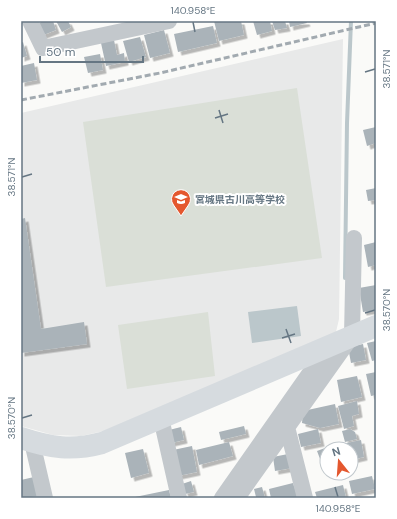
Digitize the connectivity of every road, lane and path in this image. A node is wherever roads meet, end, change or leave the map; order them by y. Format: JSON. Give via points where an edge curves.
{"nodes":[{"id":1,"x":30,"y":21,"type":"edge"},
{"id":2,"x":169,"y":21,"type":"edge"},
{"id":3,"x":354,"y":238,"type":"dead end"},
{"id":4,"x":376,"y":326,"type":"edge"},
{"id":5,"x":352,"y":336,"type":"junction"},
{"id":6,"x":328,"y":347,"type":"junction"},
{"id":7,"x":161,"y":418,"type":"junction"},
{"id":8,"x":287,"y":427,"type":"junction"},
{"id":9,"x":26,"y":440,"type":"edge"},
{"id":10,"x":45,"y":498,"type":"edge"},
{"id":11,"x":179,"y":498,"type":"edge"},
{"id":12,"x":222,"y":498,"type":"edge"},
{"id":13,"x":237,"y":498,"type":"edge"},
{"id":14,"x":305,"y":498,"type":"edge"}],
"edges":[{"from":1,"to":2,"type":"street","via":[[43,48]]},
{"from":3,"to":5,"type":"street"},
{"from":4,"to":5,"type":"street"},
{"from":5,"to":6,"type":"street"},
{"from":5,"to":8,"type":"street"},
{"from":6,"to":7,"type":"street"},
{"from":6,"to":12,"type":"street"},
{"from":7,"to":9,"type":"street","via":[[102,443],[82,448],[64,449]]},
{"from":7,"to":11,"type":"street"},
{"from":8,"to":13,"type":"street"},
{"from":8,"to":14,"type":"street"},
{"from":9,"to":10,"type":"street"}]}
